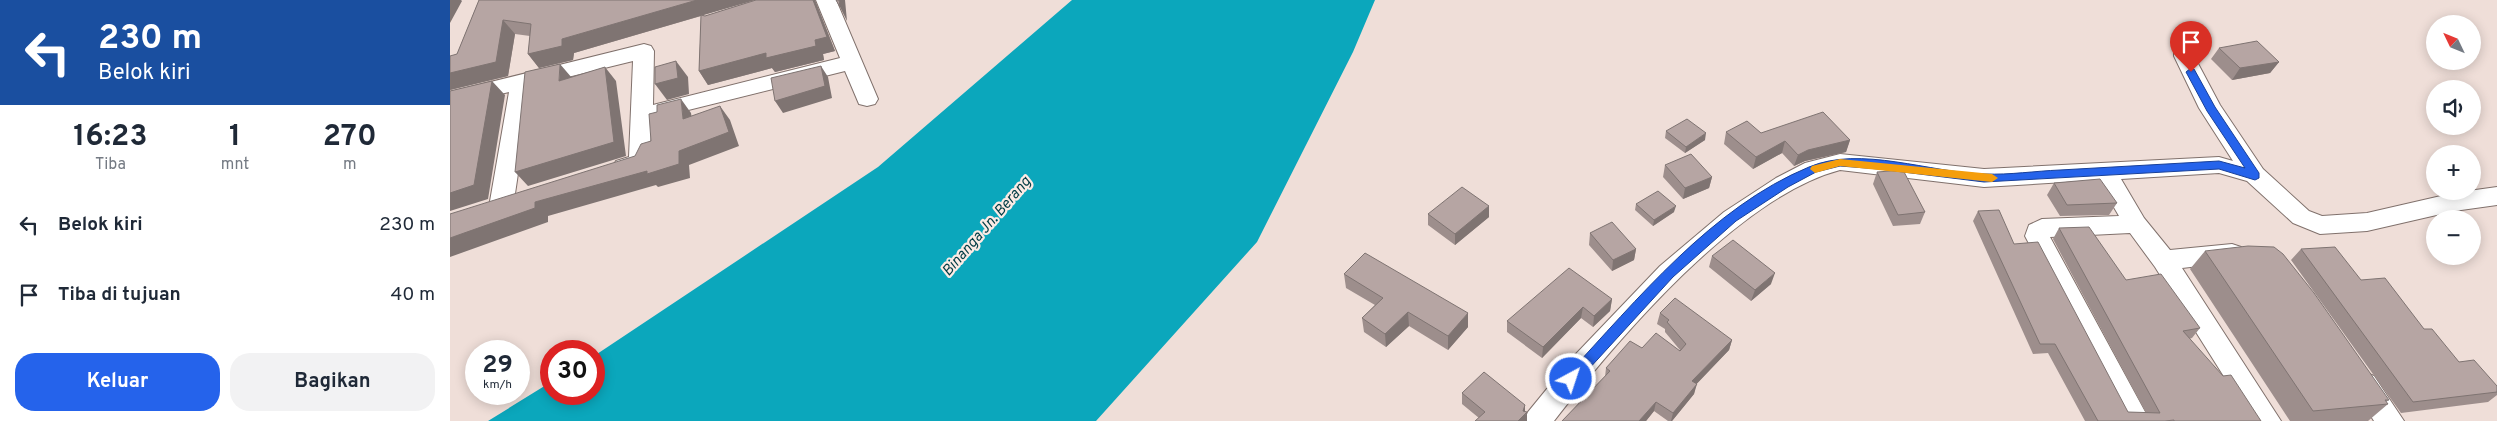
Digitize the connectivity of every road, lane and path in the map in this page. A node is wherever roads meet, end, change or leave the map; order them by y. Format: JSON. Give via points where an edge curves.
{"nodes":[{"id":1,"x":826,"y":0,"type":"edge"},
{"id":2,"x":2184,"y":41,"type":"dead end"},
{"id":3,"x":851,"y":62,"type":"junction"},
{"id":4,"x":521,"y":82,"type":"junction"},
{"id":5,"x":868,"y":99,"type":"dead end"},
{"id":6,"x":450,"y":100,"type":"edge"},
{"id":7,"x":641,"y":116,"type":"junction"},
{"id":8,"x":2105,"y":172,"type":"junction"},
{"id":9,"x":605,"y":173,"type":"edge"},
{"id":10,"x":2255,"y":176,"type":"junction"},
{"id":11,"x":2497,"y":196,"type":"edge"},
{"id":12,"x":528,"y":198,"type":"edge"},
{"id":13,"x":2136,"y":224,"type":"junction"},
{"id":14,"x":2254,"y":253,"type":"edge"},
{"id":15,"x":2164,"y":260,"type":"junction"},
{"id":16,"x":2352,"y":366,"type":"edge"},
{"id":17,"x":1538,"y":421,"type":"edge"},
{"id":18,"x":2136,"y":421,"type":"edge"},
{"id":19,"x":2267,"y":421,"type":"edge"},
{"id":20,"x":2390,"y":421,"type":"edge"}],
"edges":[{"from":1,"to":3,"type":"street"},
{"from":2,"to":10,"type":"street","via":[[2184,56],[2210,108]]},
{"from":3,"to":5,"type":"street"},
{"from":3,"to":7,"type":"street"},
{"from":4,"to":6,"type":"street"},
{"from":4,"to":7,"type":"street","via":[[644,51]]},
{"from":4,"to":12,"type":"street","via":[[492,209]]},
{"from":7,"to":9,"type":"street","via":[[638,162]]},
{"from":8,"to":10,"type":"street","via":[[2219,165]]},
{"from":8,"to":13,"type":"street"},
{"from":8,"to":17,"type":"street","via":[[1984,178],[1840,162],[1813,169],[1732,218],[1669,273],[1582,365]]},
{"from":10,"to":11,"type":"street","via":[[2301,217],[2320,225],[2367,222],[2454,202]]},
{"from":13,"to":15,"type":"street"},
{"from":13,"to":18,"type":"street","via":[[2042,228],[2037,236]]},
{"from":14,"to":15,"type":"street"},
{"from":15,"to":19,"type":"street"},
{"from":16,"to":20,"type":"street"}]}
